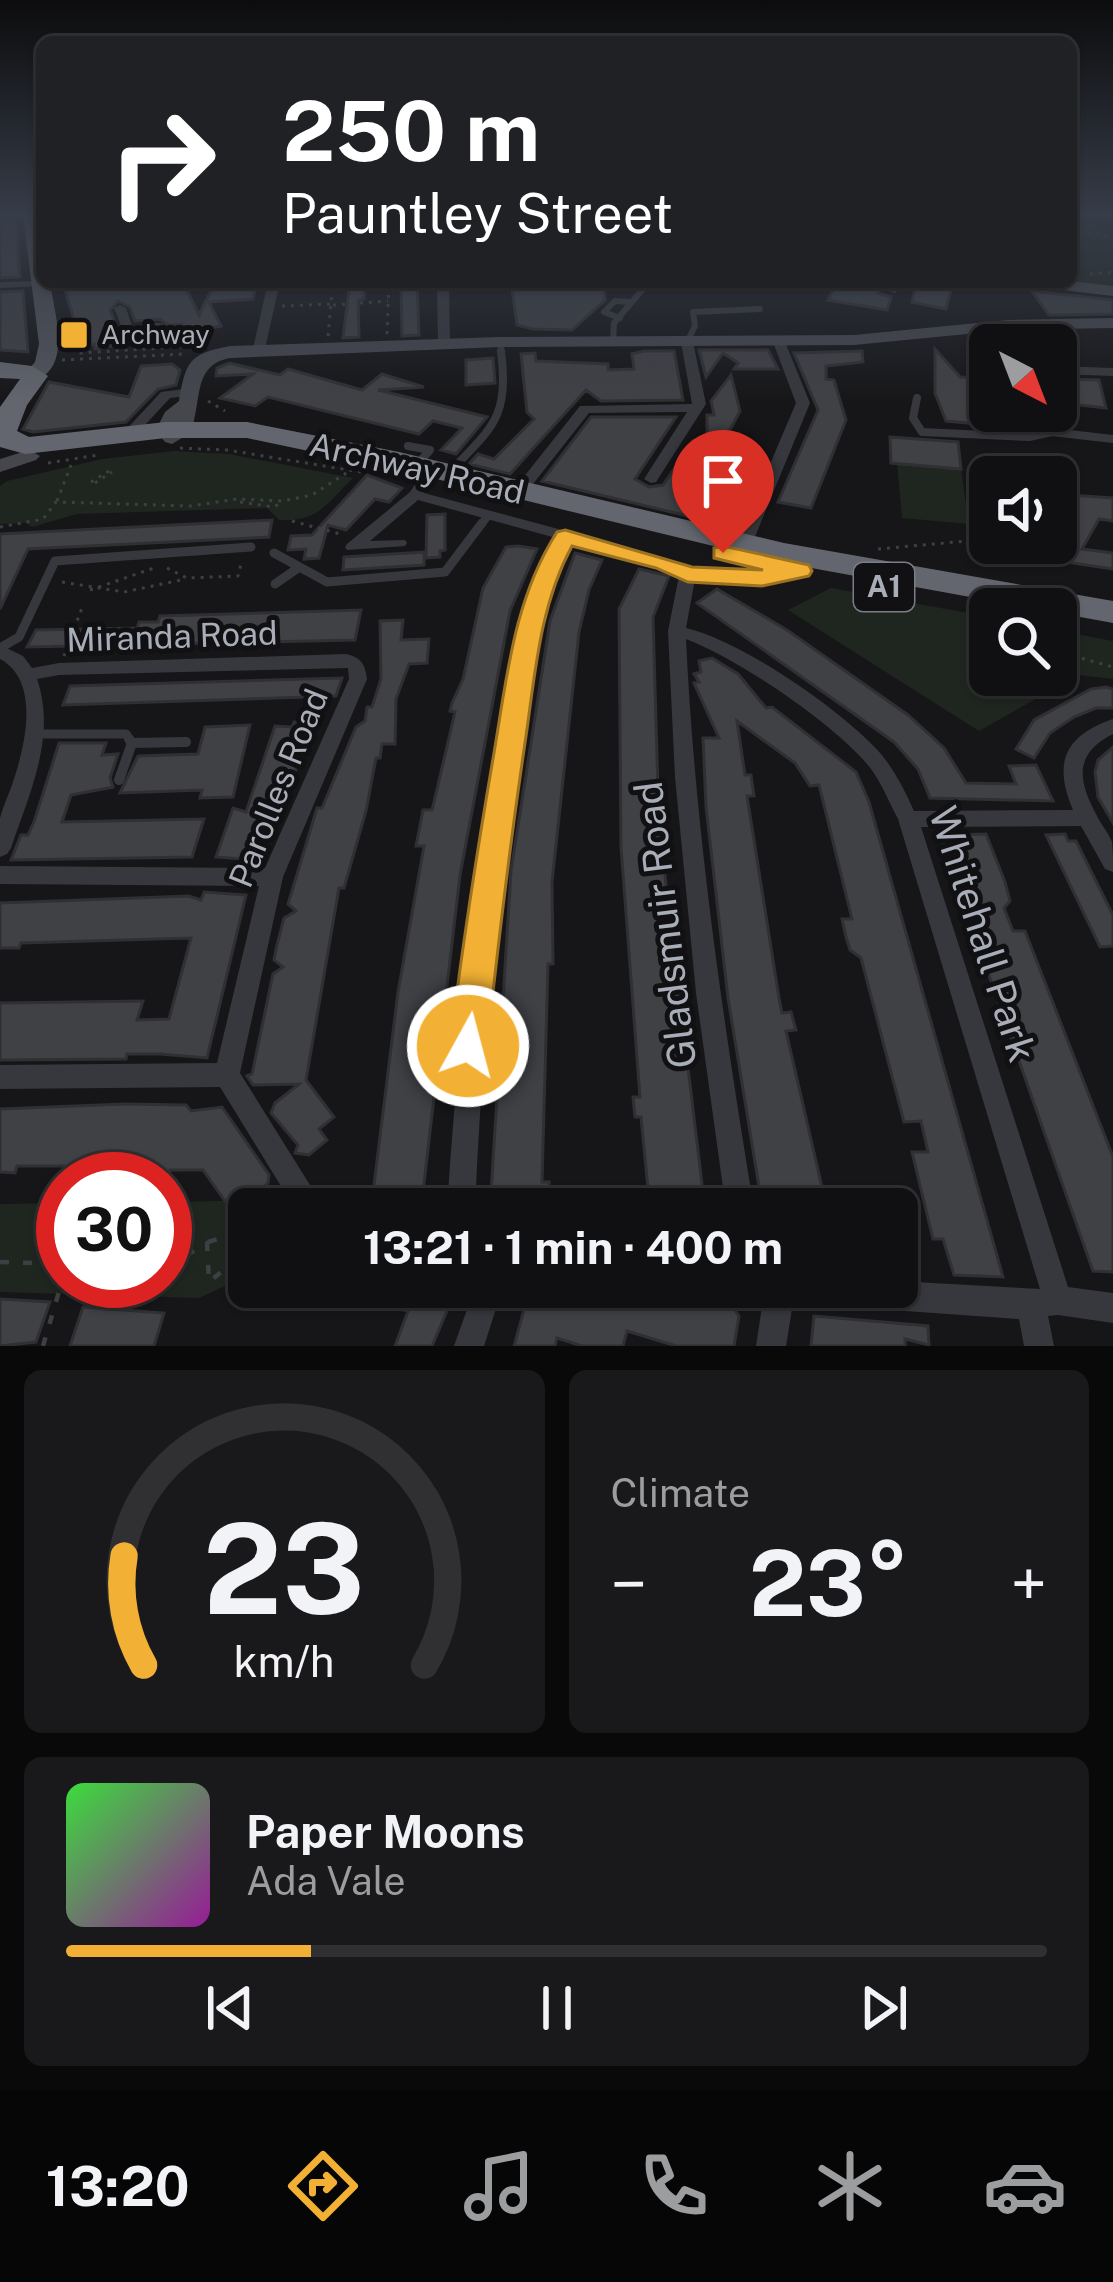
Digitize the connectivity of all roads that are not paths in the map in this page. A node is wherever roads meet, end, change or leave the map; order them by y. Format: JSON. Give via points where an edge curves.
{"nodes":[{"id":1,"x":36,"y":284,"type":"edge"},
{"id":2,"x":0,"y":286,"type":"edge"},
{"id":3,"x":1077,"y":287,"type":"edge"},
{"id":4,"x":40,"y":288,"type":"edge"},
{"id":5,"x":273,"y":288,"type":"edge"},
{"id":6,"x":447,"y":288,"type":"edge"},
{"id":7,"x":644,"y":288,"type":"edge"},
{"id":8,"x":1113,"y":291,"type":"edge"},
{"id":9,"x":629,"y":302,"type":"junction"},
{"id":10,"x":120,"y":308,"type":"dead end"},
{"id":11,"x":760,"y":310,"type":"dead end"},
{"id":12,"x":620,"y":318,"type":"junction"},
{"id":13,"x":1113,"y":323,"type":"edge"},
{"id":14,"x":159,"y":331,"type":"dead end"},
{"id":15,"x":691,"y":334,"type":"junction"},
{"id":16,"x":500,"y":342,"type":"junction"},
{"id":17,"x":613,"y":342,"type":"junction"},
{"id":18,"x":779,"y":342,"type":"junction"},
{"id":19,"x":444,"y":344,"type":"junction"},
{"id":20,"x":258,"y":353,"type":"junction"},
{"id":21,"x":0,"y":370,"type":"edge"},
{"id":22,"x":1077,"y":371,"type":"edge"},
{"id":23,"x":1113,"y":372,"type":"edge"},
{"id":24,"x":34,"y":375,"type":"junction"},
{"id":25,"x":916,"y":398,"type":"dead end"},
{"id":26,"x":7,"y":399,"type":"edge"},
{"id":27,"x":697,"y":408,"type":"junction"},
{"id":28,"x":197,"y":414,"type":"junction"},
{"id":29,"x":1052,"y":432,"type":"joint"},
{"id":30,"x":128,"y":434,"type":"junction"},
{"id":31,"x":1113,"y":439,"type":"edge"},
{"id":32,"x":12,"y":452,"type":"edge"},
{"id":33,"x":423,"y":472,"type":"junction"},
{"id":34,"x":651,"y":479,"type":"dead end"},
{"id":35,"x":525,"y":483,"type":"junction"},
{"id":36,"x":488,"y":517,"type":"junction"},
{"id":37,"x":639,"y":526,"type":"junction"},
{"id":38,"x":749,"y":534,"type":"junction"},
{"id":39,"x":565,"y":537,"type":"junction"},
{"id":40,"x":399,"y":543,"type":"dead end"},
{"id":41,"x":251,"y":547,"type":"dead end"},
{"id":42,"x":274,"y":553,"type":"dead end"},
{"id":43,"x":298,"y":568,"type":"junction"},
{"id":44,"x":800,"y":571,"type":"junction"},
{"id":45,"x":688,"y":574,"type":"junction"},
{"id":46,"x":275,"y":584,"type":"dead end"},
{"id":47,"x":969,"y":603,"type":"edge"},
{"id":48,"x":1113,"y":612,"type":"edge"},
{"id":49,"x":1077,"y":624,"type":"edge"},
{"id":50,"x":1113,"y":630,"type":"edge"},
{"id":51,"x":676,"y":631,"type":"junction"},
{"id":52,"x":0,"y":650,"type":"edge"},
{"id":53,"x":356,"y":665,"type":"joint"},
{"id":54,"x":27,"y":675,"type":"junction"},
{"id":55,"x":1113,"y":726,"type":"edge"},
{"id":56,"x":36,"y":734,"type":"junction"},
{"id":57,"x":186,"y":742,"type":"dead end"},
{"id":58,"x":132,"y":743,"type":"junction"},
{"id":59,"x":119,"y":779,"type":"dead end"},
{"id":60,"x":1087,"y":818,"type":"junction"},
{"id":61,"x":908,"y":819,"type":"junction"},
{"id":62,"x":0,"y":848,"type":"edge"},
{"id":63,"x":1113,"y":863,"type":"edge"},
{"id":64,"x":0,"y":875,"type":"edge"},
{"id":65,"x":272,"y":877,"type":"junction"},
{"id":66,"x":227,"y":1076,"type":"junction"},
{"id":67,"x":0,"y":1077,"type":"edge"},
{"id":68,"x":297,"y":1188,"type":"edge"},
{"id":69,"x":461,"y":1188,"type":"edge"},
{"id":70,"x":737,"y":1188,"type":"edge"},
{"id":71,"x":918,"y":1295,"type":"edge"},
{"id":72,"x":1044,"y":1302,"type":"junction"},
{"id":73,"x":482,"y":1308,"type":"edge"},
{"id":74,"x":777,"y":1308,"type":"edge"},
{"id":75,"x":1113,"y":1308,"type":"edge"},
{"id":76,"x":469,"y":1346,"type":"edge"},
{"id":77,"x":771,"y":1346,"type":"edge"},
{"id":78,"x":1039,"y":1346,"type":"edge"}],
"edges":[{"from":1,"to":2,"type":"street"},
{"from":3,"to":8,"type":"main road"},
{"from":4,"to":24,"type":"main road","via":[[48,354]]},
{"from":5,"to":20,"type":"street"},
{"from":6,"to":19,"type":"street"},
{"from":7,"to":9,"type":"lane"},
{"from":9,"to":12,"type":"lane"},
{"from":9,"to":12,"type":"lane","via":[[607,306],[604,312]]},
{"from":10,"to":14,"type":"street","via":[[128,330]]},
{"from":11,"to":15,"type":"lane","via":[[697,311]]},
{"from":12,"to":17,"type":"lane"},
{"from":13,"to":18,"type":"main road"},
{"from":15,"to":17,"type":"main road"},
{"from":15,"to":18,"type":"main road"},
{"from":15,"to":27,"type":"street"},
{"from":16,"to":17,"type":"main road"},
{"from":16,"to":19,"type":"main road"},
{"from":16,"to":33,"type":"lane","via":[[507,407],[499,425]]},
{"from":18,"to":38,"type":"street","via":[[803,403]]},
{"from":19,"to":20,"type":"main road"},
{"from":20,"to":28,"type":"main road","via":[[214,361]]},
{"from":20,"to":28,"type":"main road","via":[[200,349]]},
{"from":21,"to":24,"type":"highway"},
{"from":22,"to":23,"type":"street"},
{"from":24,"to":26,"type":"highway"},
{"from":25,"to":29,"type":"lane","via":[[913,418],[922,432]]},
{"from":26,"to":32,"type":"highway"},
{"from":27,"to":34,"type":"street"},
{"from":27,"to":35,"type":"street","via":[[585,409]]},
{"from":28,"to":30,"type":"highway","name":"Archway Road","number":"A1"},
{"from":28,"to":30,"type":"street","via":[[166,395]]},
{"from":28,"to":32,"type":"highway","name":"Archway Road","number":"A1"},
{"from":28,"to":33,"type":"highway","name":"Archway Road","number":"A1"},
{"from":28,"to":33,"type":"highway","name":"Archway Road","number":"A1","via":[[283,457]]},
{"from":29,"to":31,"type":"lane"},
{"from":30,"to":32,"type":"highway","name":"Archway Road","number":"A1"},
{"from":33,"to":35,"type":"highway","name":"Archway Road","number":"A1"},
{"from":33,"to":36,"type":"street"},
{"from":33,"to":37,"type":"highway","name":"Archway Road","number":"A1"},
{"from":33,"to":40,"type":"street","via":[[353,547]]},
{"from":35,"to":37,"type":"highway","name":"Archway Road","number":"A1"},
{"from":36,"to":39,"type":"street"},
{"from":36,"to":43,"type":"lane","via":[[445,572],[327,582]]},
{"from":37,"to":38,"type":"highway","name":"Archway Road","number":"A1"},
{"from":37,"to":44,"type":"highway","name":"Archway Road","number":"A1"},
{"from":38,"to":48,"type":"highway","name":"Archway Road","number":"A1"},
{"from":39,"to":45,"type":"street"},
{"from":39,"to":69,"type":"street","via":[[529,625],[486,893]]},
{"from":41,"to":52,"type":"lane","via":[[55,561],[19,637]]},
{"from":42,"to":43,"type":"lane"},
{"from":43,"to":46,"type":"lane"},
{"from":44,"to":45,"type":"street"},
{"from":44,"to":47,"type":"highway","name":"Archway Road","number":"A1"},
{"from":45,"to":51,"type":"street"},
{"from":49,"to":50,"type":"highway"},
{"from":51,"to":61,"type":"street","name":"Whitehall Park","via":[[719,644],[846,734],[888,780]]},
{"from":51,"to":70,"type":"street","name":"Gladsmuir Road","via":[[686,818]]},
{"from":52,"to":54,"type":"street","name":"Miranda Road"},
{"from":53,"to":54,"type":"street","name":"Miranda Road"},
{"from":53,"to":65,"type":"street","name":"Parolles Road","via":[[358,679]]},
{"from":54,"to":56,"type":"street"},
{"from":55,"to":60,"type":"street","via":[[1083,739],[1070,763]]},
{"from":56,"to":58,"type":"lane","via":[[126,734]]},
{"from":56,"to":62,"type":"street"},
{"from":57,"to":58,"type":"lane"},
{"from":58,"to":59,"type":"lane"},
{"from":60,"to":61,"type":"street"},
{"from":60,"to":63,"type":"street"},
{"from":61,"to":72,"type":"street","name":"Whitehall Park"},
{"from":64,"to":65,"type":"street"},
{"from":65,"to":66,"type":"street","name":"Parolles Road"},
{"from":66,"to":67,"type":"street"},
{"from":66,"to":68,"type":"street"},
{"from":71,"to":72,"type":"street"},
{"from":72,"to":75,"type":"street"},
{"from":72,"to":78,"type":"street","name":"Whitehall Park"},
{"from":73,"to":76,"type":"street"},
{"from":74,"to":77,"type":"street"}]}
